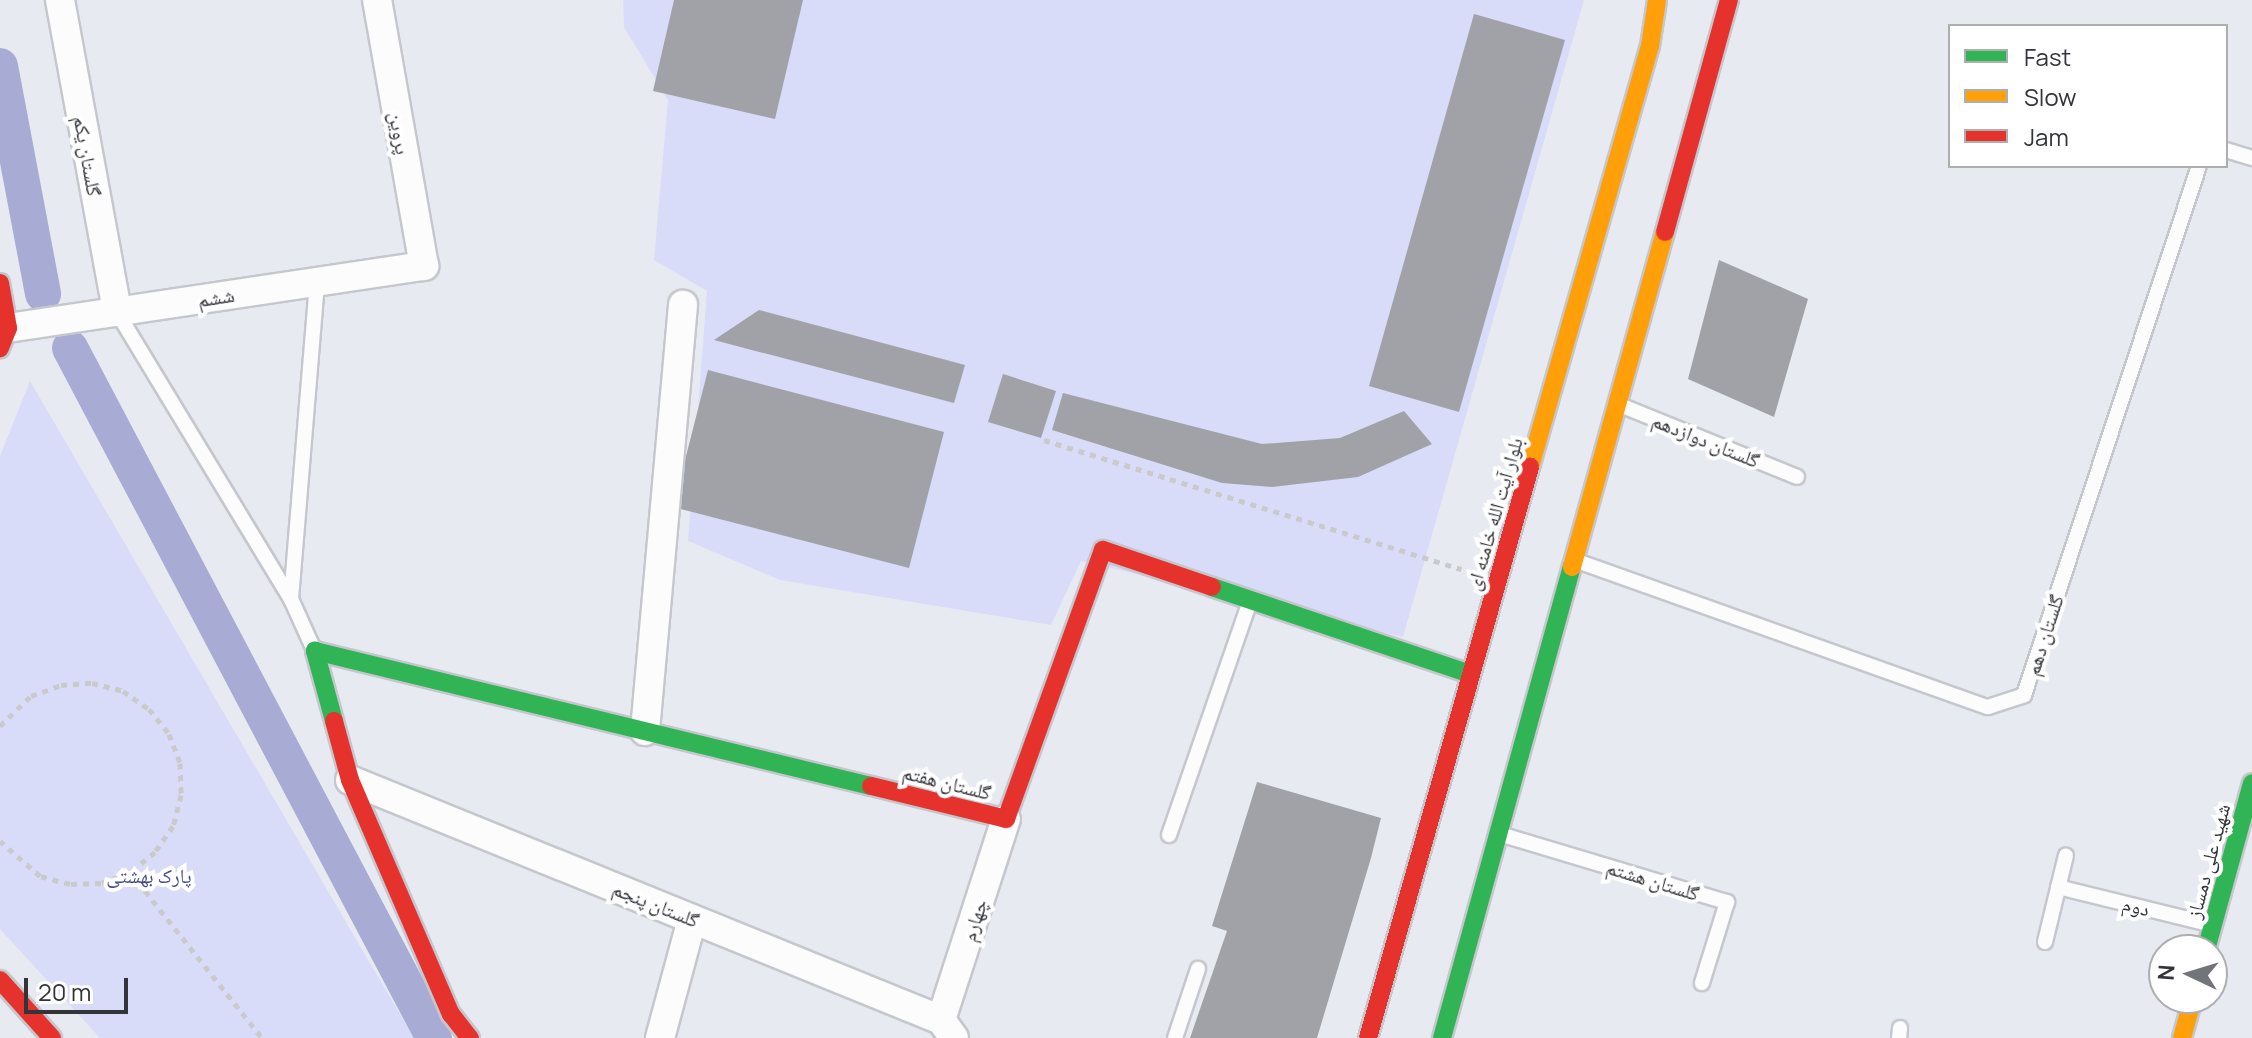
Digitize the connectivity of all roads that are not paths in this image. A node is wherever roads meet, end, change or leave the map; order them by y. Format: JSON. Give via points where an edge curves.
{"nodes":[{"id":1,"x":60,"y":0,"type":"edge"},
{"id":2,"x":377,"y":0,"type":"edge"},
{"id":3,"x":1657,"y":0,"type":"edge"},
{"id":4,"x":1665,"y":0,"type":"edge"},
{"id":5,"x":1729,"y":0,"type":"edge"},
{"id":6,"x":1650,"y":46,"type":"junction"},
{"id":7,"x":2228,"y":151,"type":"edge"},
{"id":8,"x":2252,"y":158,"type":"edge"},
{"id":9,"x":2198,"y":168,"type":"edge"},
{"id":10,"x":424,"y":266,"type":"joint"},
{"id":11,"x":317,"y":281,"type":"junction"},
{"id":12,"x":0,"y":283,"type":"edge"},
{"id":13,"x":683,"y":305,"type":"dead end"},
{"id":14,"x":117,"y":312,"type":"junction"},
{"id":15,"x":3,"y":336,"type":"edge"},
{"id":16,"x":1616,"y":403,"type":"junction"},
{"id":17,"x":1797,"y":477,"type":"dead end"},
{"id":18,"x":1573,"y":560,"type":"junction"},
{"id":19,"x":1252,"y":596,"type":"junction"},
{"id":20,"x":291,"y":599,"type":"junction"},
{"id":21,"x":315,"y":651,"type":"junction"},
{"id":22,"x":1471,"y":674,"type":"junction"},
{"id":23,"x":645,"y":731,"type":"junction"},
{"id":24,"x":350,"y":780,"type":"junction"},
{"id":25,"x":2252,"y":783,"type":"edge"},
{"id":26,"x":1006,"y":819,"type":"junction"},
{"id":27,"x":1499,"y":834,"type":"junction"},
{"id":28,"x":1169,"y":835,"type":"dead end"},
{"id":29,"x":2066,"y":855,"type":"dead end"},
{"id":30,"x":2058,"y":887,"type":"junction"},
{"id":31,"x":692,"y":919,"type":"junction"},
{"id":32,"x":2213,"y":925,"type":"junction"},
{"id":33,"x":2210,"y":934,"type":"edge"},
{"id":34,"x":2045,"y":942,"type":"dead end"},
{"id":35,"x":1198,"y":969,"type":"dead end"},
{"id":36,"x":0,"y":980,"type":"edge"},
{"id":37,"x":1702,"y":983,"type":"dead end"},
{"id":38,"x":2189,"y":1014,"type":"edge"},
{"id":39,"x":948,"y":1029,"type":"edge"},
{"id":40,"x":52,"y":1038,"type":"edge"},
{"id":41,"x":470,"y":1038,"type":"edge"},
{"id":42,"x":660,"y":1038,"type":"edge"},
{"id":43,"x":1175,"y":1038,"type":"edge"},
{"id":44,"x":1368,"y":1038,"type":"edge"},
{"id":45,"x":1442,"y":1038,"type":"edge"},
{"id":46,"x":2182,"y":1038,"type":"edge"}],
"edges":[{"from":1,"to":14,"type":"street","name":"گلستان یکم"},
{"from":2,"to":10,"type":"street","name":"پروین"},
{"from":3,"to":6,"type":"main road","name":"بلوار آیت الله خامنه ای"},
{"from":4,"to":6,"type":"main road"},
{"from":5,"to":16,"type":"main road"},
{"from":6,"to":22,"type":"main road","name":"بلوار آیت الله خامنه ای"},
{"from":7,"to":8,"type":"lane"},
{"from":9,"to":18,"type":"lane","name":"گلستان دهم","via":[[2024,695],[1988,707]]},
{"from":10,"to":11,"type":"street","name":"ششم"},
{"from":11,"to":14,"type":"street","name":"ششم"},
{"from":11,"to":20,"type":"lane"},
{"from":12,"to":15,"type":"main road"},
{"from":13,"to":23,"type":"street"},
{"from":14,"to":15,"type":"street","name":"ششم"},
{"from":14,"to":20,"type":"lane"},
{"from":16,"to":17,"type":"lane","name":"گلستان دوازدهم"},
{"from":16,"to":18,"type":"main road"},
{"from":18,"to":27,"type":"main road"},
{"from":19,"to":22,"type":"main road","name":"گلستان هفتم"},
{"from":19,"to":26,"type":"main road","name":"گلستان هفتم","via":[[1103,550]]},
{"from":19,"to":28,"type":"lane"},
{"from":20,"to":21,"type":"lane"},
{"from":21,"to":23,"type":"main road","name":"گلستان هفتم"},
{"from":21,"to":24,"type":"main road"},
{"from":22,"to":44,"type":"main road","name":"بلوار آیت الله خامنه ای"},
{"from":23,"to":26,"type":"main road","name":"گلستان هفتم"},
{"from":24,"to":31,"type":"street","name":"گلستان پنجم"},
{"from":24,"to":41,"type":"main road","via":[[451,1014]]},
{"from":25,"to":32,"type":"main road","name":"شهید علی دمساز"},
{"from":26,"to":39,"type":"street","name":"چهارم"},
{"from":27,"to":37,"type":"lane","name":"گلستان هشتم","via":[[1727,902]]},
{"from":27,"to":45,"type":"main road"},
{"from":29,"to":30,"type":"lane"},
{"from":30,"to":32,"type":"lane","name":"دوم"},
{"from":30,"to":34,"type":"lane"},
{"from":31,"to":39,"type":"street","name":"گلستان پنجم"},
{"from":31,"to":42,"type":"street"},
{"from":32,"to":33,"type":"main road","name":"شهید علی دمساز"},
{"from":35,"to":43,"type":"lane"},
{"from":36,"to":40,"type":"main road"},
{"from":38,"to":46,"type":"main road"}]}
